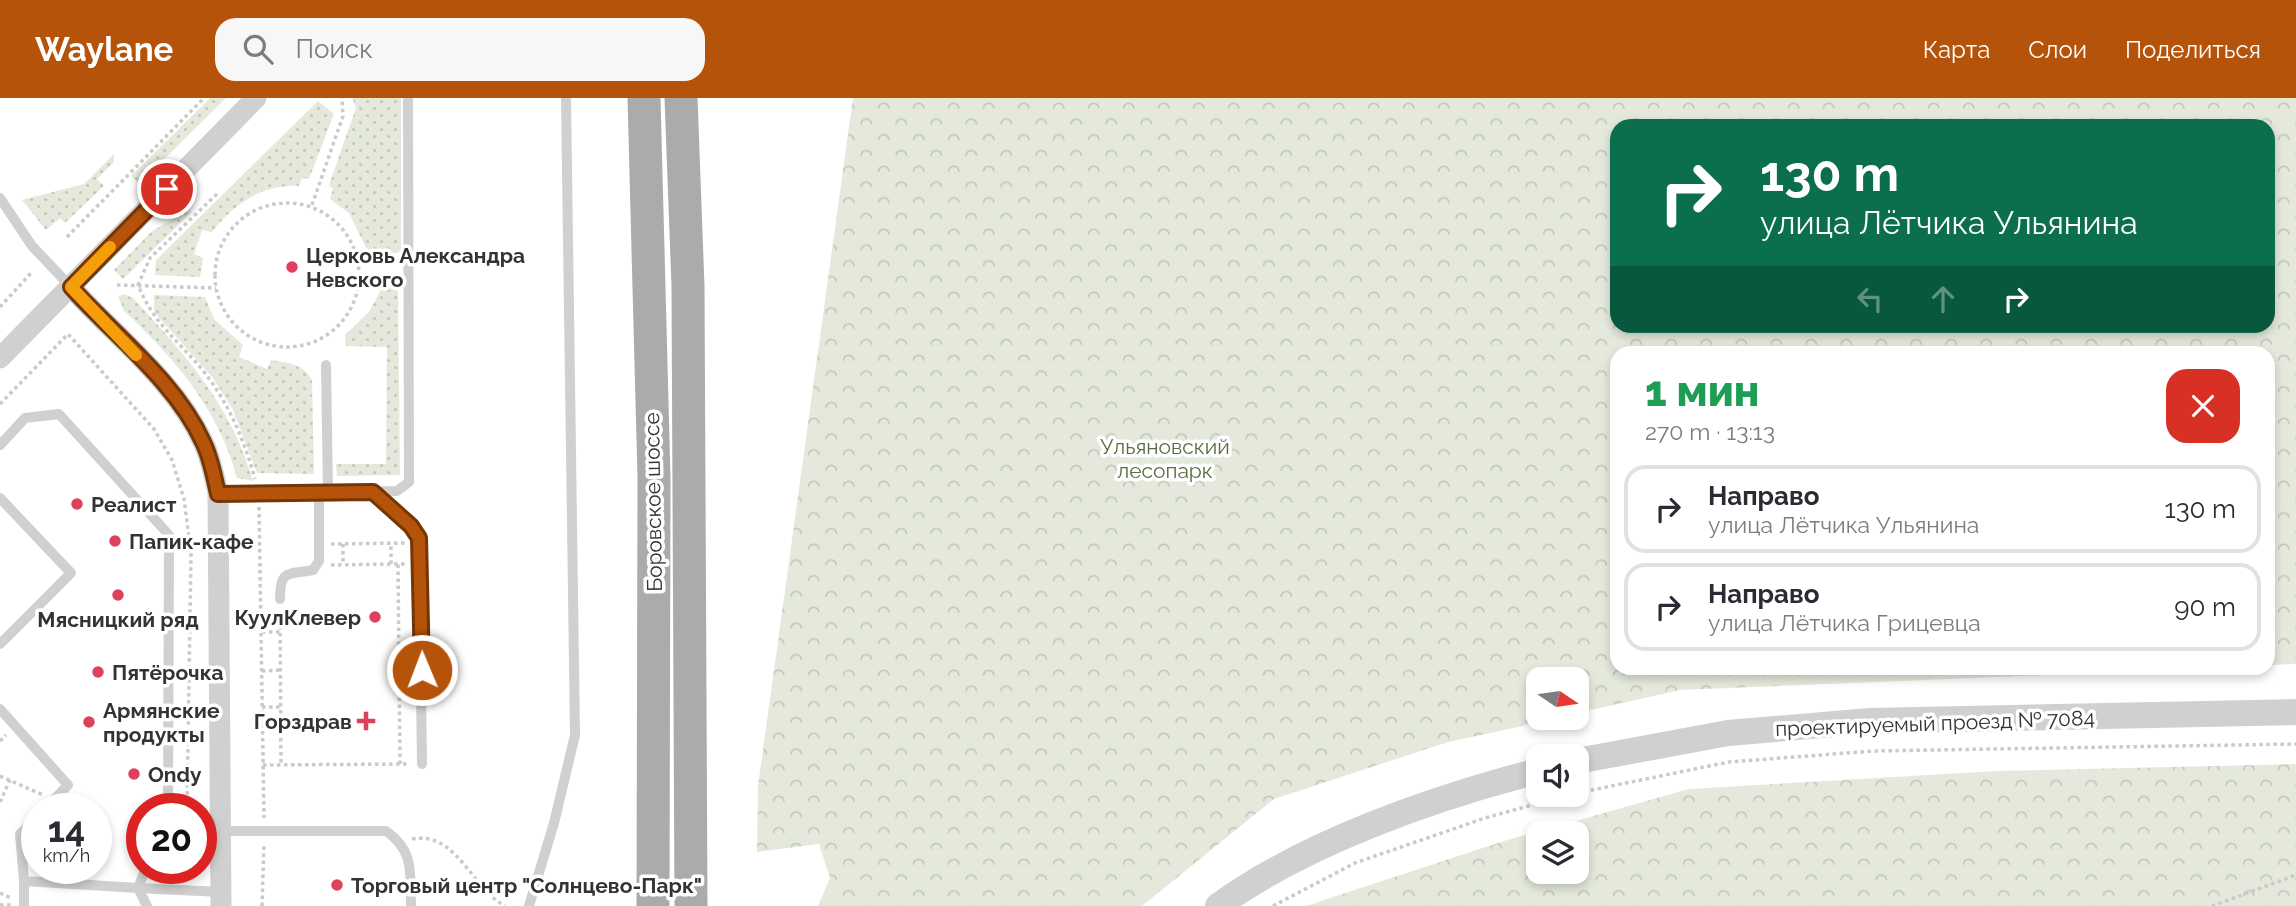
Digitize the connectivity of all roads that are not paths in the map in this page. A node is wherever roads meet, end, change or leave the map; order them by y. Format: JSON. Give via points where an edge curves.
{"nodes":[{"id":1,"x":256,"y":98,"type":"edge"},
{"id":2,"x":408,"y":98,"type":"edge"},
{"id":3,"x":566,"y":98,"type":"edge"},
{"id":4,"x":644,"y":98,"type":"edge"},
{"id":5,"x":681,"y":98,"type":"edge"},
{"id":6,"x":0,"y":198,"type":"edge"},
{"id":7,"x":71,"y":287,"type":"junction"},
{"id":8,"x":0,"y":358,"type":"edge"},
{"id":9,"x":326,"y":365,"type":"dead end"},
{"id":10,"x":0,"y":445,"type":"edge"},
{"id":11,"x":373,"y":492,"type":"junction"},
{"id":12,"x":324,"y":493,"type":"junction"},
{"id":13,"x":218,"y":494,"type":"junction"},
{"id":14,"x":0,"y":498,"type":"edge"},
{"id":15,"x":280,"y":599,"type":"road end"},
{"id":16,"x":0,"y":644,"type":"edge"},
{"id":17,"x":0,"y":709,"type":"edge"},
{"id":18,"x":2296,"y":712,"type":"edge"},
{"id":19,"x":1589,"y":759,"type":"edge"},
{"id":20,"x":422,"y":764,"type":"road end"},
{"id":21,"x":1526,"y":774,"type":"edge"},
{"id":22,"x":61,"y":793,"type":"edge"},
{"id":23,"x":169,"y":793,"type":"edge"},
{"id":24,"x":220,"y":831,"type":"junction"},
{"id":25,"x":24,"y":884,"type":"edge"},
{"id":26,"x":73,"y":884,"type":"edge"},
{"id":27,"x":140,"y":884,"type":"edge"},
{"id":28,"x":138,"y":888,"type":"junction"},
{"id":29,"x":221,"y":899,"type":"edge"},
{"id":30,"x":691,"y":905,"type":"edge"},
{"id":31,"x":24,"y":906,"type":"edge"},
{"id":32,"x":147,"y":906,"type":"edge"},
{"id":33,"x":411,"y":906,"type":"edge"},
{"id":34,"x":529,"y":906,"type":"edge"},
{"id":35,"x":653,"y":906,"type":"edge"},
{"id":36,"x":1218,"y":906,"type":"edge"}],
"edges":[{"from":1,"to":7,"type":"street"},
{"from":2,"to":11,"type":"lane","via":[[409,482],[397,491]]},
{"from":3,"to":34,"type":"lane","via":[[575,735]]},
{"from":4,"to":35,"type":"main road","name":"Боровское шоссе","via":[[654,478]]},
{"from":5,"to":30,"type":"main road","name":"Боровское шоссе","via":[[688,326]]},
{"from":6,"to":7,"type":"lane","via":[[32,246]]},
{"from":7,"to":8,"type":"street"},
{"from":7,"to":13,"type":"street","via":[[147,366],[191,420],[207,452]]},
{"from":9,"to":12,"type":"lane"},
{"from":10,"to":23,"type":"lane","via":[[25,418],[59,414],[169,535]]},
{"from":11,"to":12,"type":"lane"},
{"from":11,"to":20,"type":"lane","via":[[411,526],[420,543]]},
{"from":12,"to":13,"type":"lane"},
{"from":12,"to":15,"type":"lane","via":[[318,565],[286,575]]},
{"from":13,"to":24,"type":"street"},
{"from":14,"to":16,"type":"lane","via":[[71,573]]},
{"from":17,"to":22,"type":"lane","via":[[68,785]]},
{"from":18,"to":19,"type":"street","name":"проектируемый проезд № 7084","via":[[1870,722],[1728,733]]},
{"from":21,"to":36,"type":"street","via":[[1465,790],[1339,838]]},
{"from":24,"to":29,"type":"street"},
{"from":24,"to":33,"type":"lane","via":[[386,831],[401,841],[408,856]]},
{"from":25,"to":31,"type":"lane"},
{"from":26,"to":28,"type":"lane"},
{"from":27,"to":28,"type":"lane"},
{"from":28,"to":29,"type":"lane"},
{"from":28,"to":32,"type":"lane"}]}
